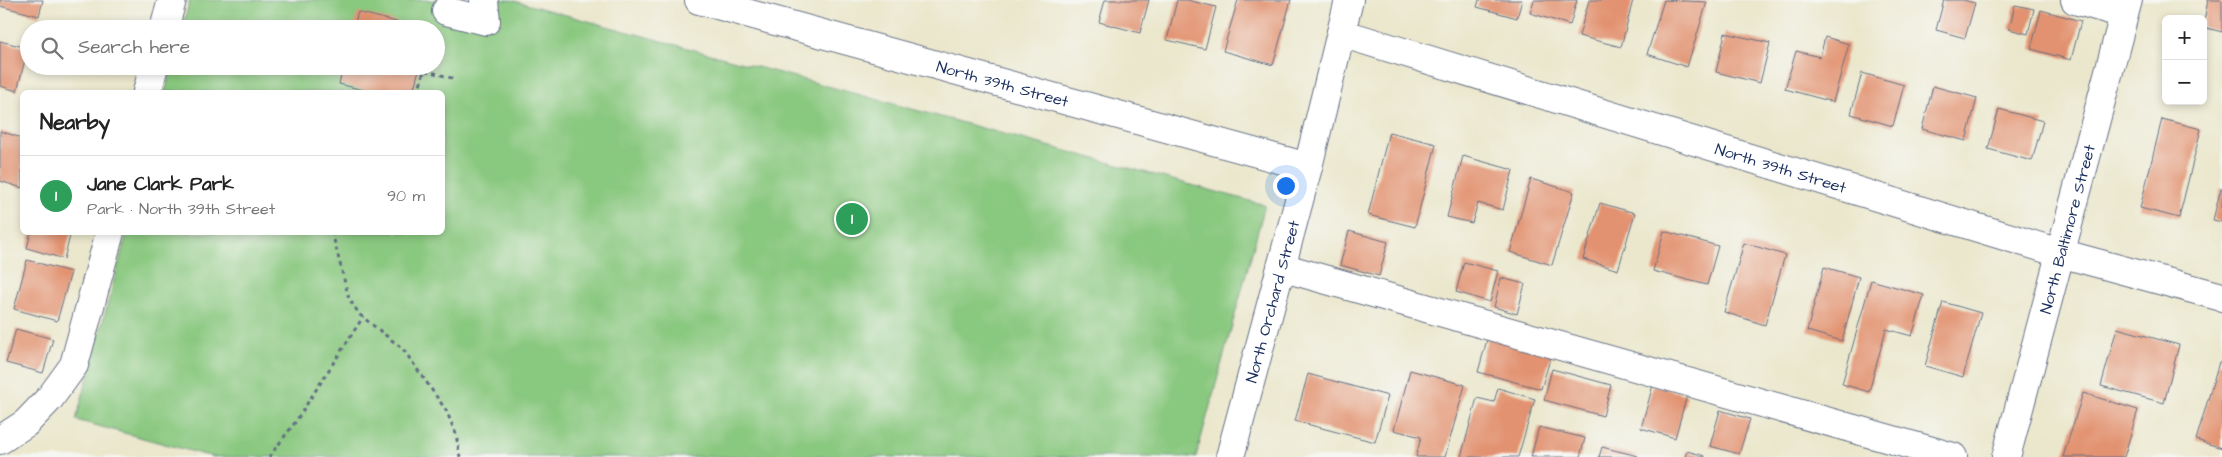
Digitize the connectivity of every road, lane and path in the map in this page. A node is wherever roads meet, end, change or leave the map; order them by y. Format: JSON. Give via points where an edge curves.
{"nodes":[{"id":1,"x":172,"y":0,"type":"edge"},
{"id":2,"x":484,"y":0,"type":"edge"},
{"id":3,"x":699,"y":0,"type":"edge"},
{"id":4,"x":1349,"y":0,"type":"edge"},
{"id":5,"x":2075,"y":0,"type":"edge"},
{"id":6,"x":2126,"y":7,"type":"edge"},
{"id":7,"x":446,"y":11,"type":"dead end"},
{"id":8,"x":166,"y":20,"type":"edge"},
{"id":9,"x":1341,"y":33,"type":"junction"},
{"id":10,"x":152,"y":75,"type":"edge"},
{"id":11,"x":423,"y":75,"type":"edge"},
{"id":12,"x":440,"y":75,"type":"edge"},
{"id":13,"x":455,"y":79,"type":"dead end"},
{"id":14,"x":148,"y":90,"type":"edge"},
{"id":15,"x":419,"y":90,"type":"edge"},
{"id":16,"x":1308,"y":167,"type":"junction"},
{"id":17,"x":109,"y":235,"type":"edge"},
{"id":18,"x":333,"y":235,"type":"edge"},
{"id":19,"x":2060,"y":253,"type":"junction"},
{"id":20,"x":1281,"y":267,"type":"junction"},
{"id":21,"x":2222,"y":297,"type":"edge"},
{"id":22,"x":363,"y":317,"type":"junction"},
{"id":23,"x":0,"y":440,"type":"edge"},
{"id":24,"x":269,"y":457,"type":"edge"},
{"id":25,"x":460,"y":457,"type":"edge"},
{"id":26,"x":1230,"y":457,"type":"edge"},
{"id":27,"x":1954,"y":457,"type":"edge"},
{"id":28,"x":2006,"y":457,"type":"edge"}],
"edges":[{"from":1,"to":8,"type":"street"},
{"from":2,"to":7,"type":"street","via":[[486,21]]},
{"from":3,"to":16,"type":"street","name":"North 39th Street"},
{"from":4,"to":9,"type":"street","name":"North Orchard Street"},
{"from":5,"to":6,"type":"street"},
{"from":6,"to":19,"type":"street","name":"North Baltimore Street"},
{"from":9,"to":16,"type":"street","name":"North Orchard Street"},
{"from":9,"to":19,"type":"street","name":"North 39th Street"},
{"from":10,"to":14,"type":"street"},
{"from":11,"to":15,"type":"path"},
{"from":12,"to":13,"type":"path"},
{"from":16,"to":20,"type":"street","name":"North Orchard Street"},
{"from":17,"to":23,"type":"street","via":[[74,364],[50,398],[26,423]]},
{"from":18,"to":22,"type":"path","via":[[349,299]]},
{"from":19,"to":21,"type":"street","name":"North 39th Street"},
{"from":19,"to":28,"type":"street","name":"North Baltimore Street"},
{"from":20,"to":26,"type":"street","name":"North Orchard Street"},
{"from":20,"to":27,"type":"street"},
{"from":22,"to":24,"type":"path"},
{"from":22,"to":25,"type":"path","via":[[403,349],[446,410],[456,434]]}]}
